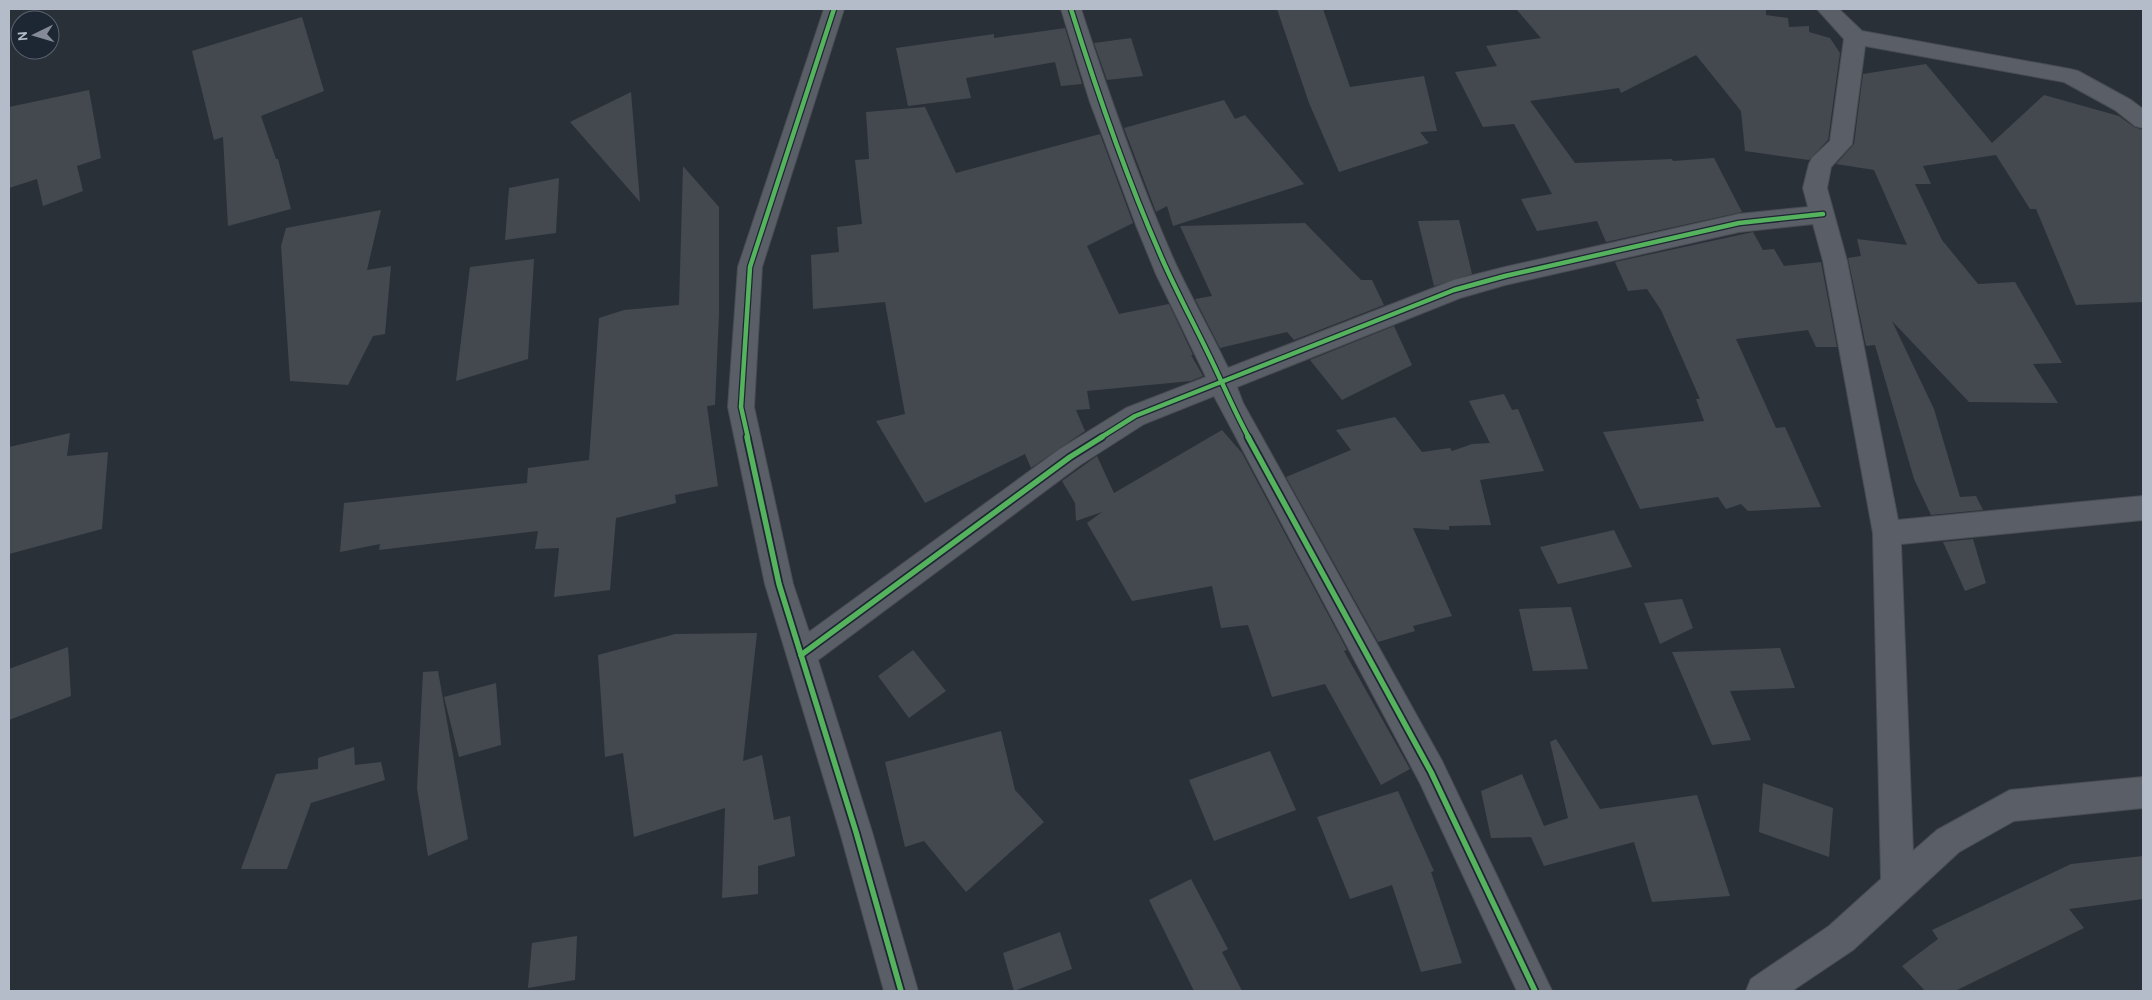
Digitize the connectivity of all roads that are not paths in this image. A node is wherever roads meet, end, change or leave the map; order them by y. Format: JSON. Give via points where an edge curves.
{"nodes":[{"id":1,"x":834,"y":9,"type":"edge"},
{"id":2,"x":1071,"y":9,"type":"edge"},
{"id":3,"x":1827,"y":9,"type":"edge"},
{"id":4,"x":1855,"y":37,"type":"junction"},
{"id":5,"x":2143,"y":120,"type":"edge"},
{"id":6,"x":1823,"y":214,"type":"junction"},
{"id":7,"x":1222,"y":383,"type":"junction"},
{"id":8,"x":2143,"y":508,"type":"edge"},
{"id":9,"x":1888,"y":533,"type":"junction"},
{"id":10,"x":801,"y":655,"type":"junction"},
{"id":11,"x":2143,"y":794,"type":"edge"},
{"id":12,"x":1898,"y":886,"type":"junction"},
{"id":13,"x":901,"y":991,"type":"edge"},
{"id":14,"x":1535,"y":991,"type":"edge"},
{"id":15,"x":1763,"y":991,"type":"edge"}],
"edges":[{"from":1,"to":10,"type":"street","via":[[750,267],[741,407],[779,584]]},
{"from":2,"to":7,"type":"street","via":[[1094,86],[1160,255]]},
{"from":3,"to":4,"type":"street"},
{"from":4,"to":5,"type":"street","via":[[2070,76],[2123,105]]},
{"from":4,"to":6,"type":"street","via":[[1841,144],[1820,164],[1815,188]]},
{"from":6,"to":7,"type":"street","via":[[1739,223],[1454,290]]},
{"from":6,"to":9,"type":"street"},
{"from":7,"to":10,"type":"street","via":[[1135,416],[1070,457]]},
{"from":7,"to":14,"type":"street","via":[[1231,406],[1431,772]]},
{"from":8,"to":9,"type":"street"},
{"from":9,"to":12,"type":"street"},
{"from":10,"to":13,"type":"street"},
{"from":11,"to":12,"type":"street","via":[[2010,806],[1948,841]]},
{"from":12,"to":15,"type":"street","via":[[1841,938]]}]}
